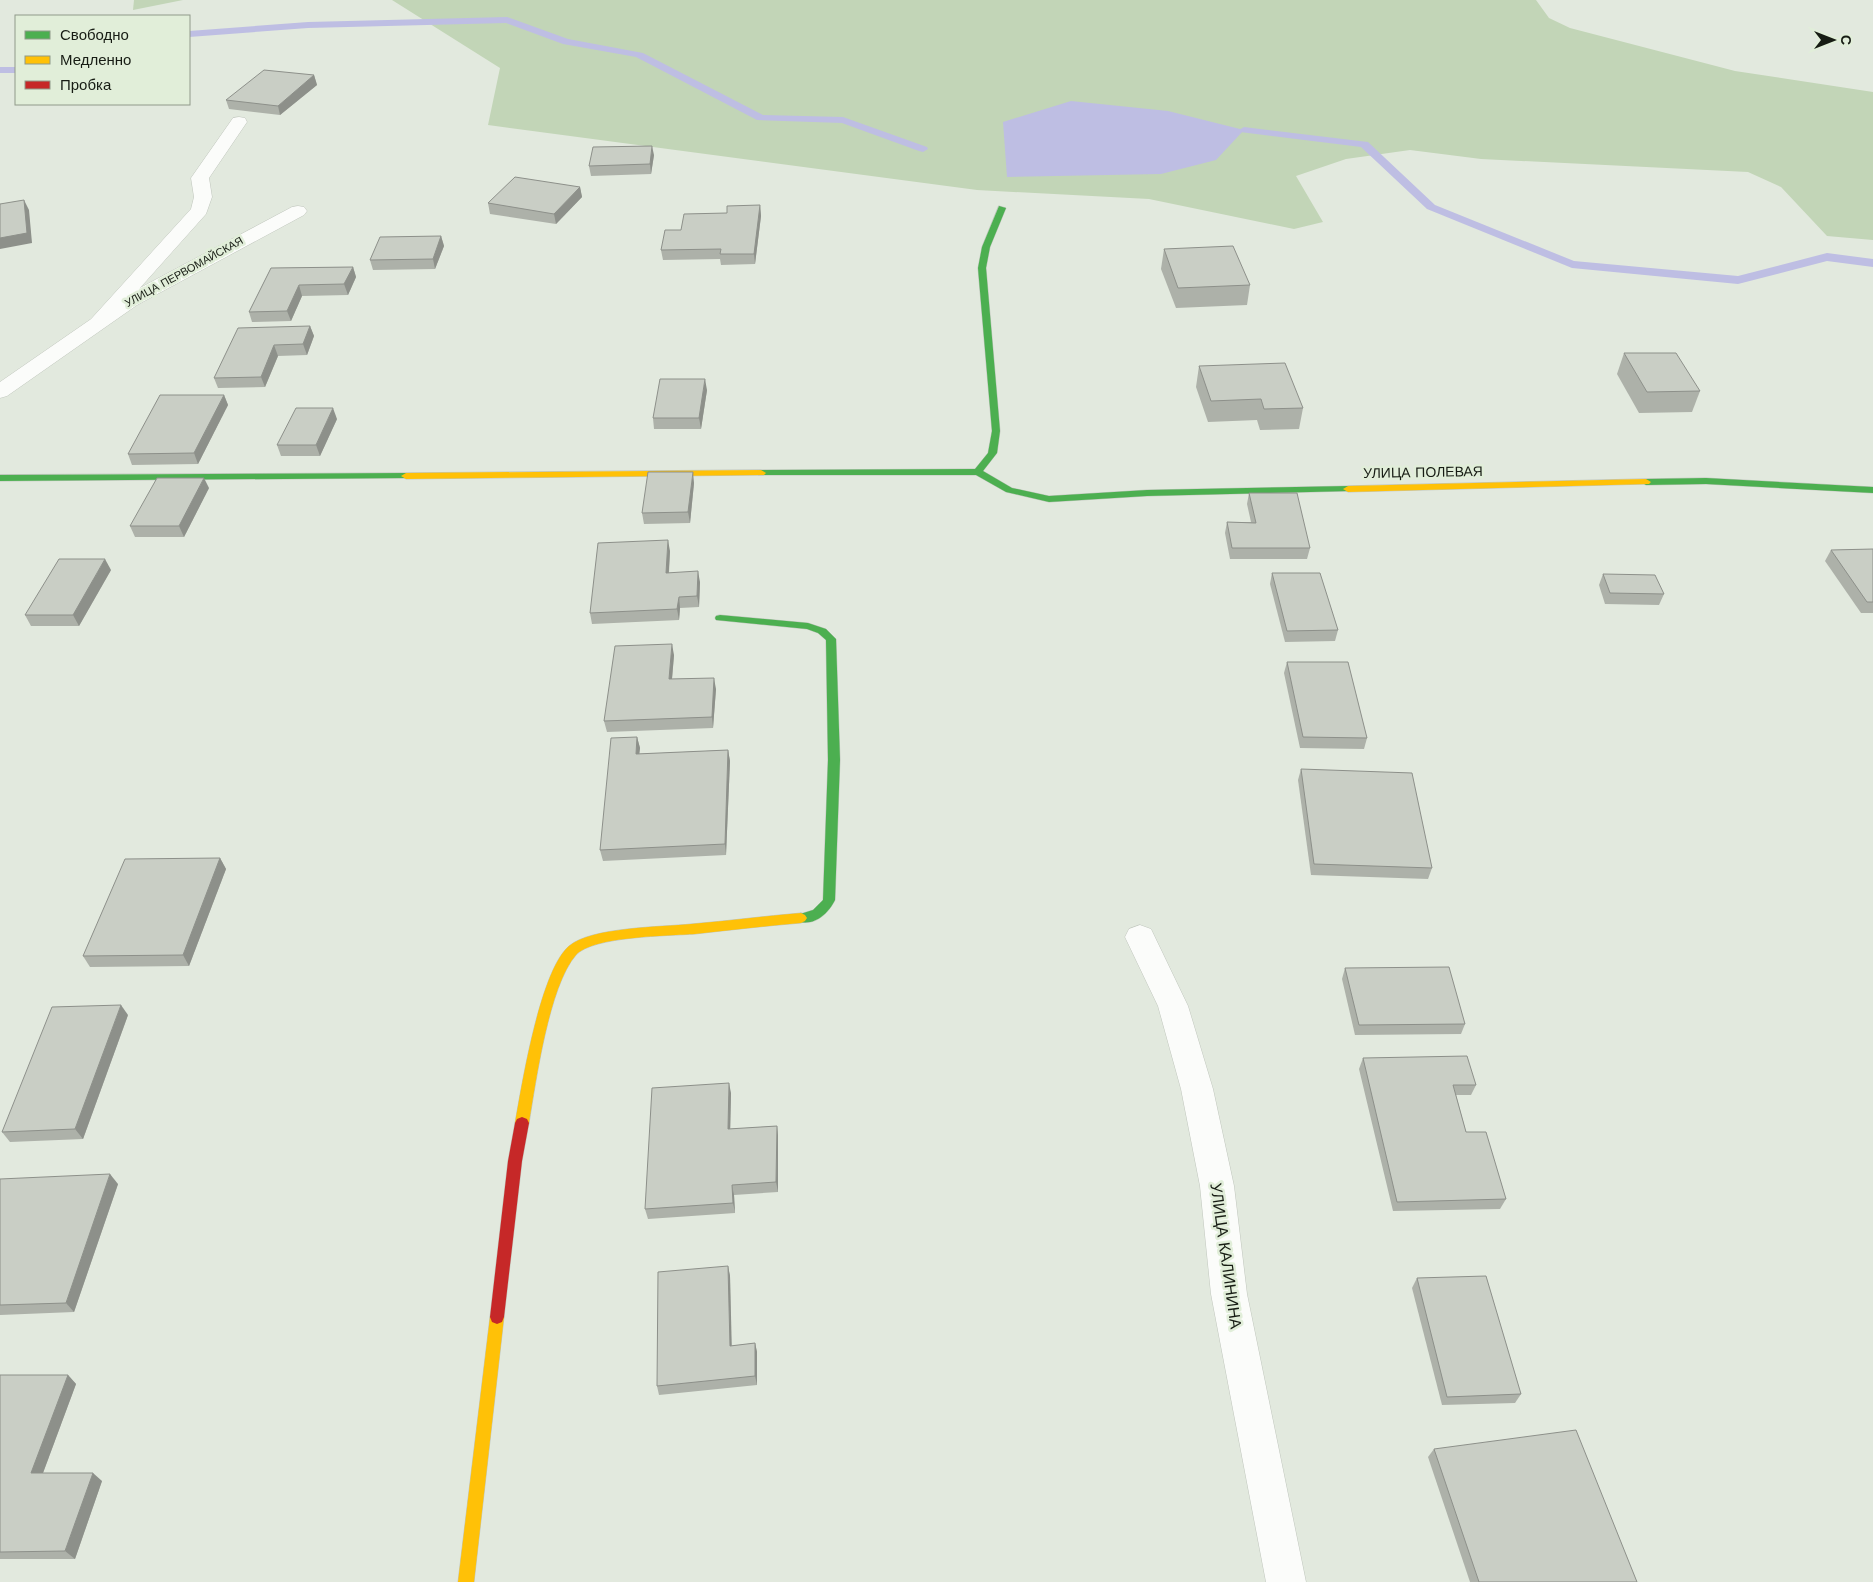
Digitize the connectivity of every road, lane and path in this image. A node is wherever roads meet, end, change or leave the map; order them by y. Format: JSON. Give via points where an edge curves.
{"nodes":[{"id":1,"x":239,"y":122,"type":"dead end"},
{"id":2,"x":1002,"y":208,"type":"dead end"},
{"id":3,"x":298,"y":211,"type":"dead end"},
{"id":4,"x":99,"y":322,"type":"junction"},
{"id":5,"x":0,"y":392,"type":"edge"},
{"id":6,"x":978,"y":472,"type":"junction"},
{"id":7,"x":0,"y":478,"type":"edge"},
{"id":8,"x":1873,"y":490,"type":"edge"},
{"id":9,"x":720,"y":618,"type":"dead end"},
{"id":10,"x":1140,"y":937,"type":"dead end"},
{"id":11,"x":466,"y":1582,"type":"edge"},
{"id":12,"x":1286,"y":1582,"type":"edge"}],
"edges":[{"from":1,"to":4,"type":"street","via":[[200,178],[203,197],[200,210]]},
{"from":2,"to":6,"type":"street","via":[[986,247],[982,268],[996,431],[992,453]]},
{"from":3,"to":4,"type":"street","name":"УЛИЦА ПЕРВОМАЙСКАЯ","via":[[130,301]]},
{"from":4,"to":5,"type":"street","name":"УЛИЦА ПЕРВОМАЙСКАЯ"},
{"from":6,"to":7,"type":"street"},
{"from":6,"to":8,"type":"street","name":"УЛИЦА ПОЛЕВАЯ","via":[[1009,490],[1049,499],[1147,493],[1706,481]]},
{"from":9,"to":11,"type":"street","via":[[808,626],[822,631],[831,639],[834,760],[829,900],[823,911],[811,917],[614,936],[581,945],[564,962],[538,1040],[514,1161]]},
{"from":10,"to":12,"type":"street","name":"УЛИЦА КАЛИНИНА","via":[[1173,1006],[1198,1089],[1217,1186],[1229,1294]]}]}
